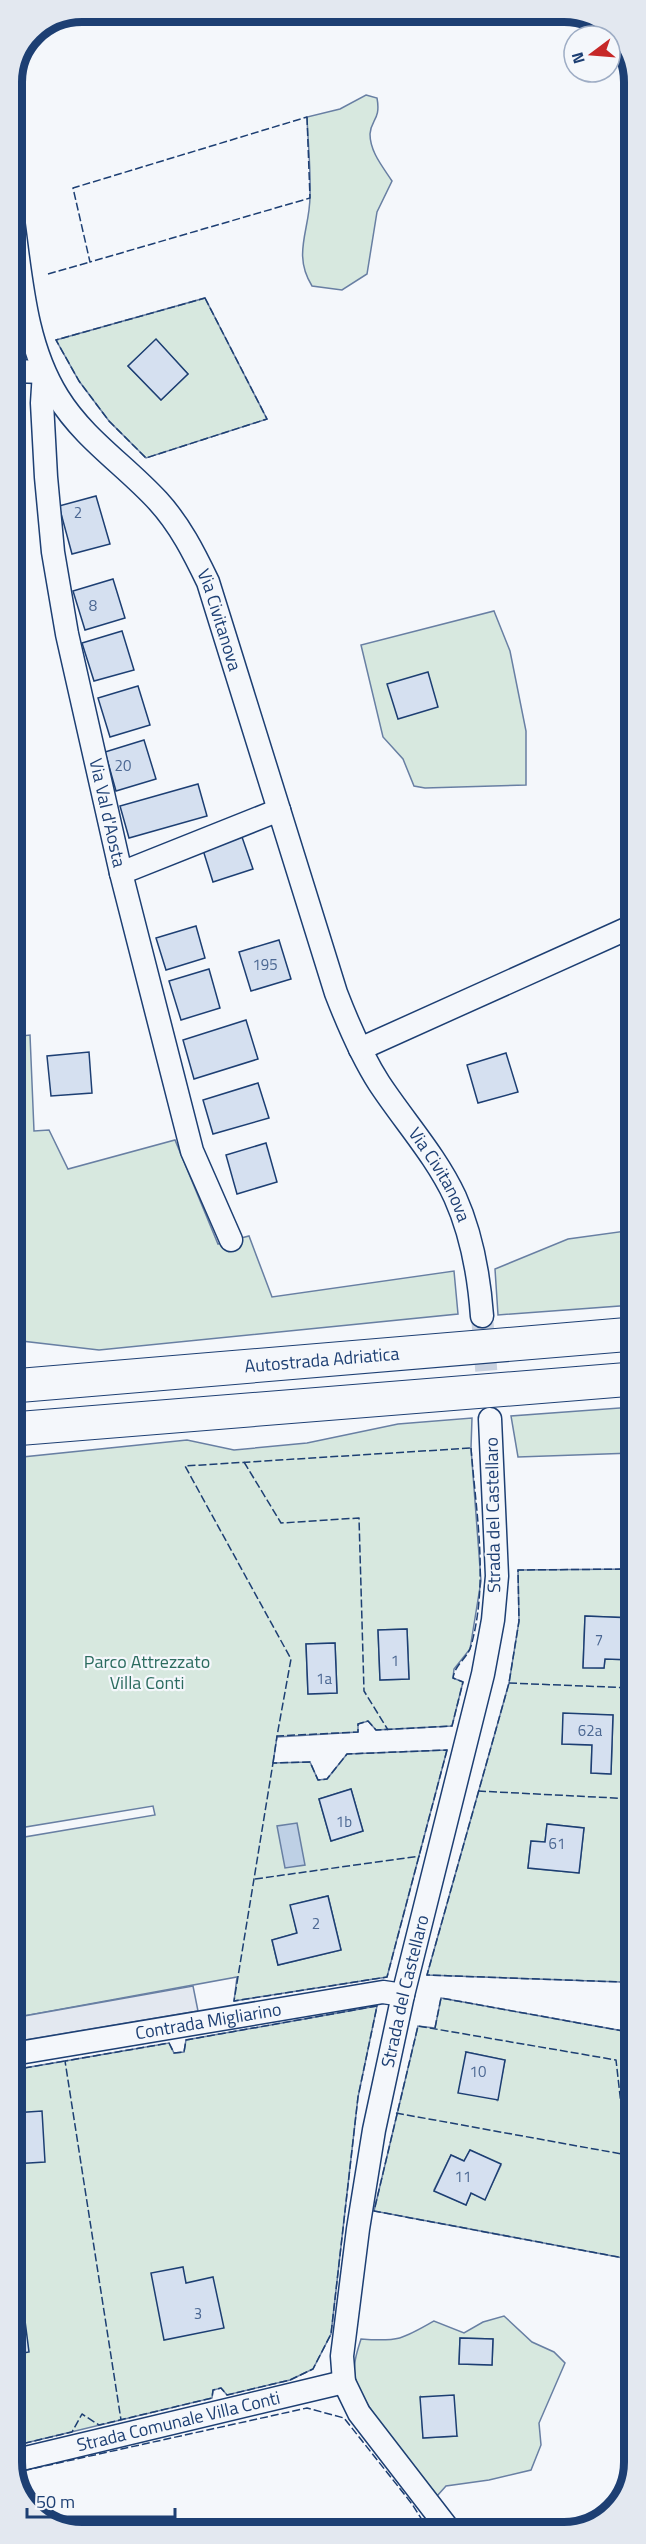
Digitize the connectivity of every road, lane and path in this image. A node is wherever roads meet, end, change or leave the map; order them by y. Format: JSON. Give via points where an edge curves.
{"nodes":[{"id":1,"x":22,"y":280,"type":"edge"},
{"id":2,"x":22,"y":371,"type":"edge"},
{"id":3,"x":44,"y":372,"type":"junction"},
{"id":4,"x":279,"y":810,"type":"junction"},
{"id":5,"x":121,"y":873,"type":"junction"},
{"id":6,"x":624,"y":930,"type":"edge"},
{"id":7,"x":360,"y":1049,"type":"junction"},
{"id":8,"x":231,"y":1240,"type":"dead end"},
{"id":9,"x":482,"y":1316,"type":"tunnel mouth"},
{"id":10,"x":624,"y":1335,"type":"edge"},
{"id":11,"x":624,"y":1380,"type":"edge"},
{"id":12,"x":22,"y":1385,"type":"edge"},
{"id":13,"x":490,"y":1419,"type":"tunnel mouth"},
{"id":14,"x":22,"y":1428,"type":"edge"},
{"id":15,"x":403,"y":1995,"type":"junction"},
{"id":16,"x":22,"y":2052,"type":"edge"},
{"id":17,"x":344,"y":2382,"type":"junction"},
{"id":18,"x":22,"y":2459,"type":"edge"},
{"id":19,"x":444,"y":2522,"type":"edge"}],
"edges":[{"from":1,"to":3,"type":"street","name":"Via Civitanova"},
{"from":2,"to":3,"type":"street"},
{"from":3,"to":4,"type":"street","name":"Via Civitanova","via":[[58,398],[89,437],[158,502],[194,553],[208,582]]},
{"from":3,"to":5,"type":"street","name":"Via Val d'Aosta","via":[[43,431],[53,552],[67,634]]},
{"from":4,"to":5,"type":"street"},
{"from":4,"to":7,"type":"street","name":"Via Civitanova","via":[[336,993]]},
{"from":5,"to":8,"type":"street","name":"Via Val d'Aosta","via":[[192,1151]]},
{"from":6,"to":7,"type":"street"},
{"from":7,"to":9,"type":"street","name":"Via Civitanova","via":[[455,1196],[474,1253]]},
{"from":10,"to":12,"type":"highway","name":"Autostrada Adriatica"},
{"from":11,"to":14,"type":"highway"},
{"from":13,"to":15,"type":"street","name":"Strada del Castellaro","via":[[497,1576],[493,1620],[481,1685]]},
{"from":15,"to":16,"type":"street","name":"Contrada Migliarino","via":[[383,1992]]},
{"from":15,"to":17,"type":"street","name":"Strada del Castellaro","via":[[358,2229],[342,2356]]},
{"from":17,"to":18,"type":"street","name":"Strada Comunale Villa Conti"},
{"from":17,"to":19,"type":"street","name":"Strada del Castellaro","via":[[364,2422]]}]}
